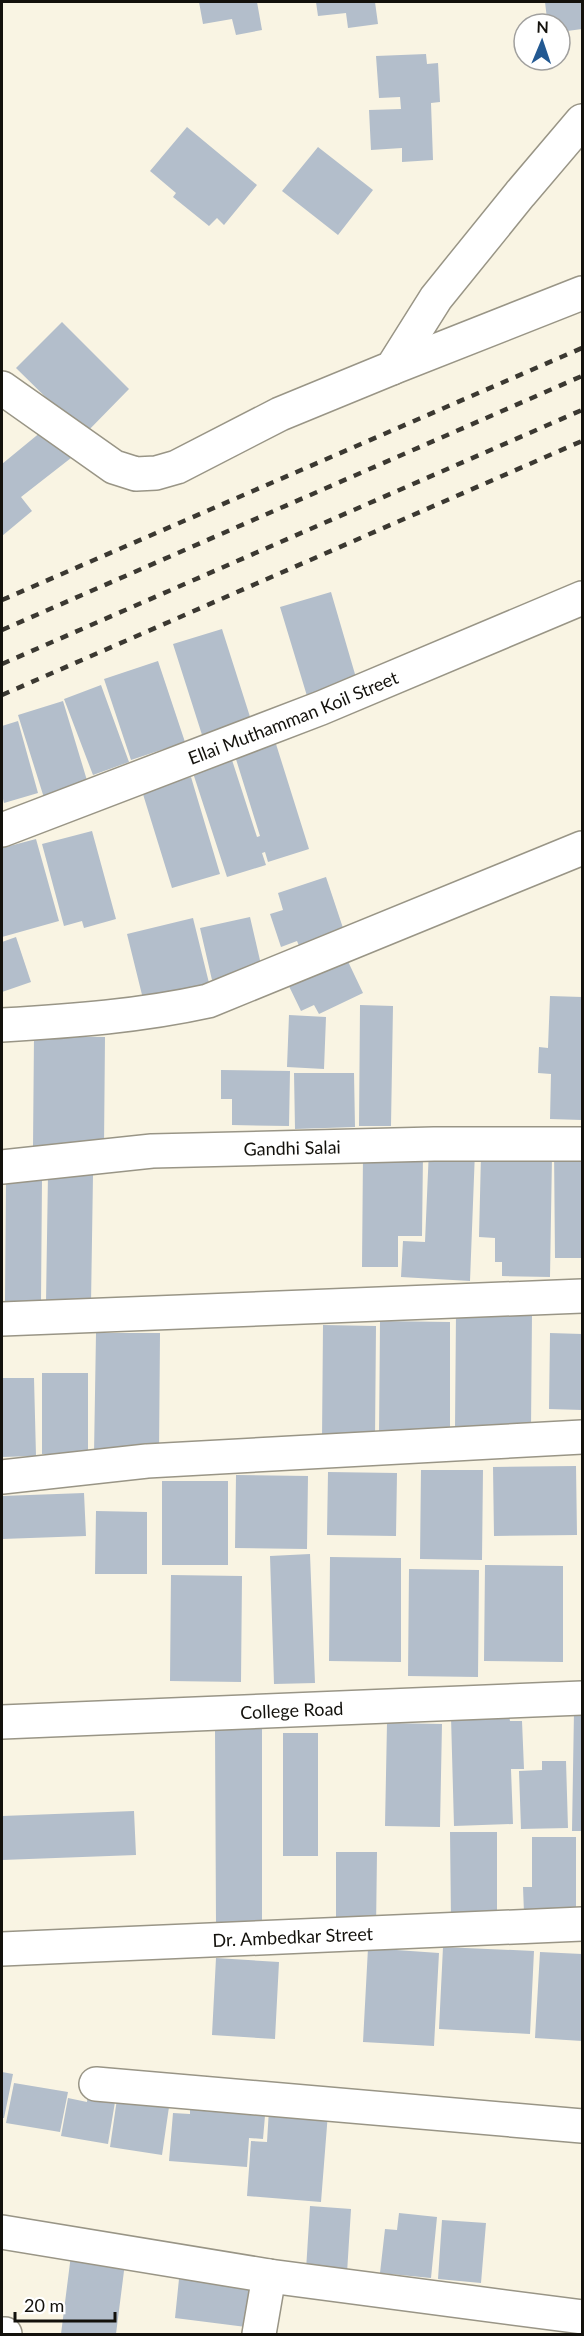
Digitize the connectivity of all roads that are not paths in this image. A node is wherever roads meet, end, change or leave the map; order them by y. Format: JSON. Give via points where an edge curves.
{"nodes":[{"id":1,"x":582,"y":121,"type":"edge"},
{"id":2,"x":582,"y":293,"type":"edge"},
{"id":3,"x":392,"y":368,"type":"junction"},
{"id":4,"x":2,"y":388,"type":"edge"},
{"id":5,"x":582,"y":598,"type":"edge"},
{"id":6,"x":2,"y":831,"type":"edge"},
{"id":7,"x":582,"y":848,"type":"edge"},
{"id":8,"x":2,"y":1025,"type":"edge"},
{"id":9,"x":582,"y":1144,"type":"edge"},
{"id":10,"x":2,"y":1167,"type":"edge"},
{"id":11,"x":582,"y":1296,"type":"edge"},
{"id":12,"x":2,"y":1319,"type":"edge"},
{"id":13,"x":582,"y":1437,"type":"edge"},
{"id":14,"x":2,"y":1477,"type":"edge"},
{"id":15,"x":582,"y":1698,"type":"edge"},
{"id":16,"x":2,"y":1722,"type":"edge"},
{"id":17,"x":582,"y":1924,"type":"edge"},
{"id":18,"x":2,"y":1949,"type":"edge"},
{"id":19,"x":96,"y":2084,"type":"dead end"},
{"id":20,"x":582,"y":2126,"type":"edge"},
{"id":21,"x":2,"y":2232,"type":"edge"},
{"id":22,"x":269,"y":2276,"type":"junction"},
{"id":23,"x":582,"y":2317,"type":"edge"},
{"id":24,"x":260,"y":2334,"type":"edge"}],
"edges":[{"from":1,"to":3,"type":"street","via":[[436,298]]},
{"from":2,"to":3,"type":"street"},
{"from":3,"to":4,"type":"street","via":[[280,414],[177,467],[156,473],[136,474],[114,467]]},
{"from":5,"to":6,"type":"street","name":"Ellai Muthamman Koil Street","via":[[321,708]]},
{"from":7,"to":8,"type":"street","via":[[208,1000],[160,1012]]},
{"from":9,"to":10,"type":"street","name":"Gandhi Salai","via":[[152,1151]]},
{"from":11,"to":12,"type":"street"},
{"from":13,"to":14,"type":"street","via":[[147,1461]]},
{"from":15,"to":16,"type":"street","name":"College Road"},
{"from":17,"to":18,"type":"street","name":"Dr. Ambedkar Street"},
{"from":19,"to":20,"type":"street"},
{"from":21,"to":22,"type":"street"},
{"from":22,"to":23,"type":"street"},
{"from":22,"to":24,"type":"street"}]}
